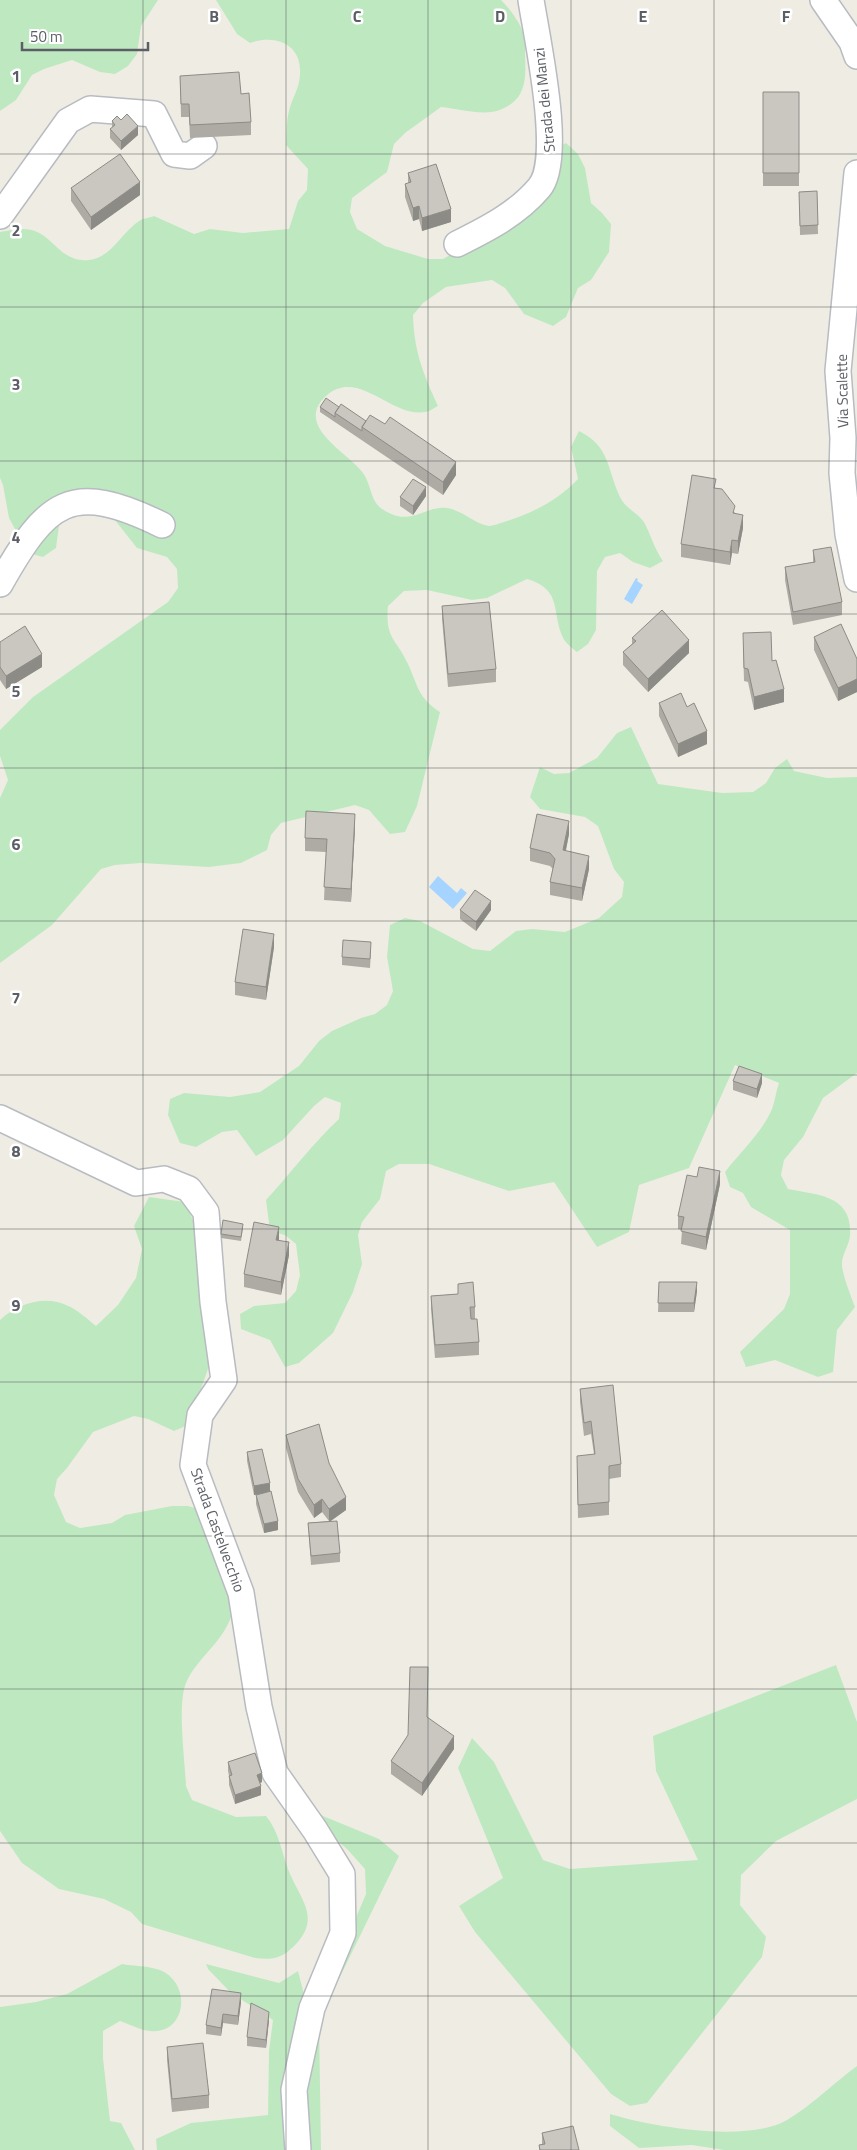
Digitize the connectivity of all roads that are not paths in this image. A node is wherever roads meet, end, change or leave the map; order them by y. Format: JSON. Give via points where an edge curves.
{"nodes":[{"id":1,"x":532,"y":0,"type":"edge"},
{"id":2,"x":823,"y":0,"type":"edge"},
{"id":3,"x":857,"y":56,"type":"edge"},
{"id":4,"x":204,"y":146,"type":"dead end"},
{"id":5,"x":857,"y":173,"type":"edge"},
{"id":6,"x":0,"y":216,"type":"edge"},
{"id":7,"x":457,"y":244,"type":"dead end"},
{"id":8,"x":162,"y":525,"type":"dead end"},
{"id":9,"x":857,"y":579,"type":"edge"},
{"id":10,"x":0,"y":584,"type":"edge"},
{"id":11,"x":0,"y":1118,"type":"edge"},
{"id":12,"x":298,"y":2150,"type":"edge"}],
"edges":[{"from":1,"to":7,"type":"street","name":"Strada dei Manzi","via":[[551,138],[548,173],[540,188],[498,224]]},
{"from":2,"to":3,"type":"street","via":[[852,42]]},
{"from":4,"to":6,"type":"street","via":[[190,156],[174,154],[154,114],[90,109],[68,121]]},
{"from":5,"to":9,"type":"street","name":"Via Scalette","via":[[838,370],[842,473],[848,534]]},
{"from":8,"to":10,"type":"street","via":[[112,504],[90,502],[60,506],[32,532]]},
{"from":11,"to":12,"type":"street","name":"Strada Castelvecchio","via":[[136,1183],[164,1179],[188,1189],[206,1212],[213,1302],[224,1380],[200,1415],[193,1464],[241,1593],[259,1707],[275,1773],[342,1874],[344,1933],[312,2008],[294,2090]]}]}
